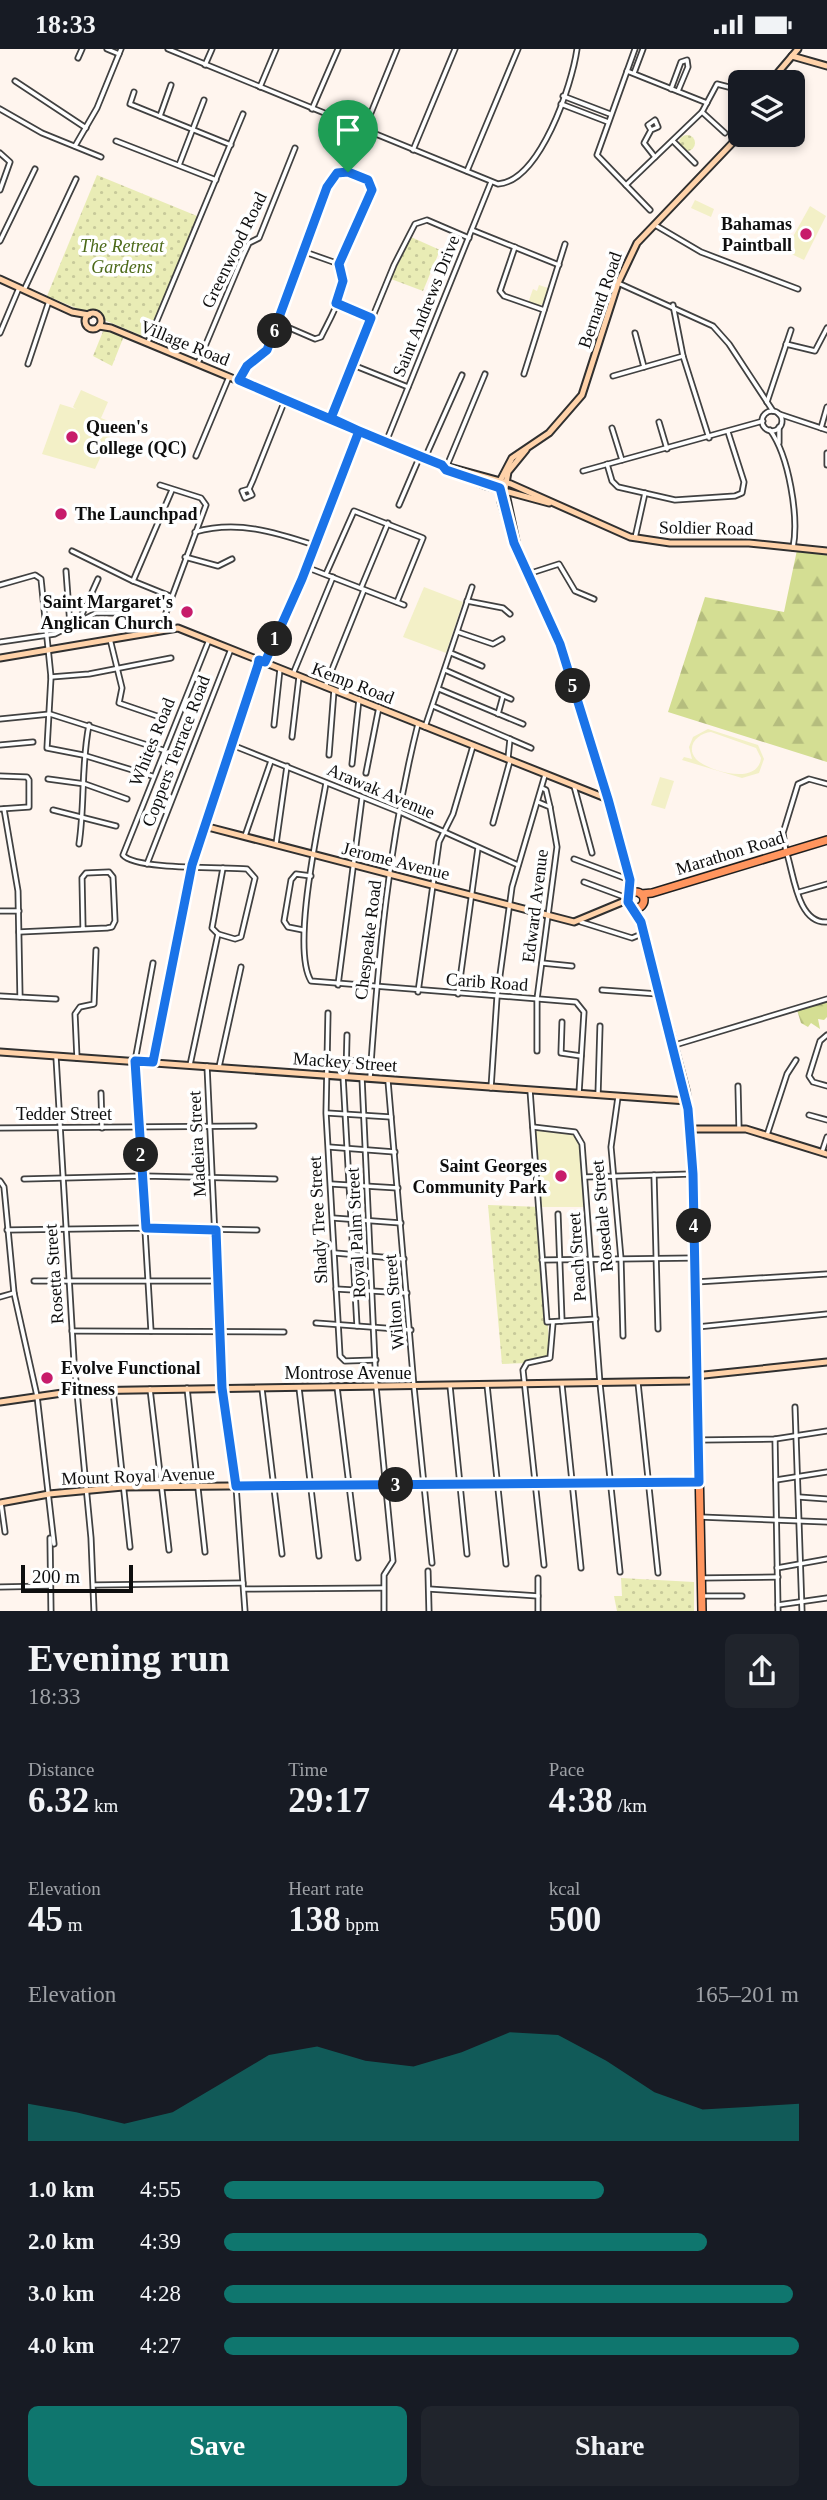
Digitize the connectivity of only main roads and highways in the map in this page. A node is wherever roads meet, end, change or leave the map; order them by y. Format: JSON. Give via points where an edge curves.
{"nodes":[{"id":1,"x":827,"y":842,"type":"edge"},
{"id":2,"x":642,"y":898,"type":"junction"},
{"id":3,"x":629,"y":901,"type":"junction"},
{"id":4,"x":641,"y":922,"type":"junction"},
{"id":5,"x":702,"y":1611,"type":"edge"}],
"edges":[{"from":1,"to":2,"type":"main road","name":"Marathon Road"},
{"from":2,"to":3,"type":"main road"},
{"from":2,"to":3,"type":"main road","via":[[637,908]]},
{"from":2,"to":4,"type":"main road"},
{"from":3,"to":4,"type":"main road"},
{"from":4,"to":5,"type":"main road","via":[[674,1045],[690,1129]]}]}
